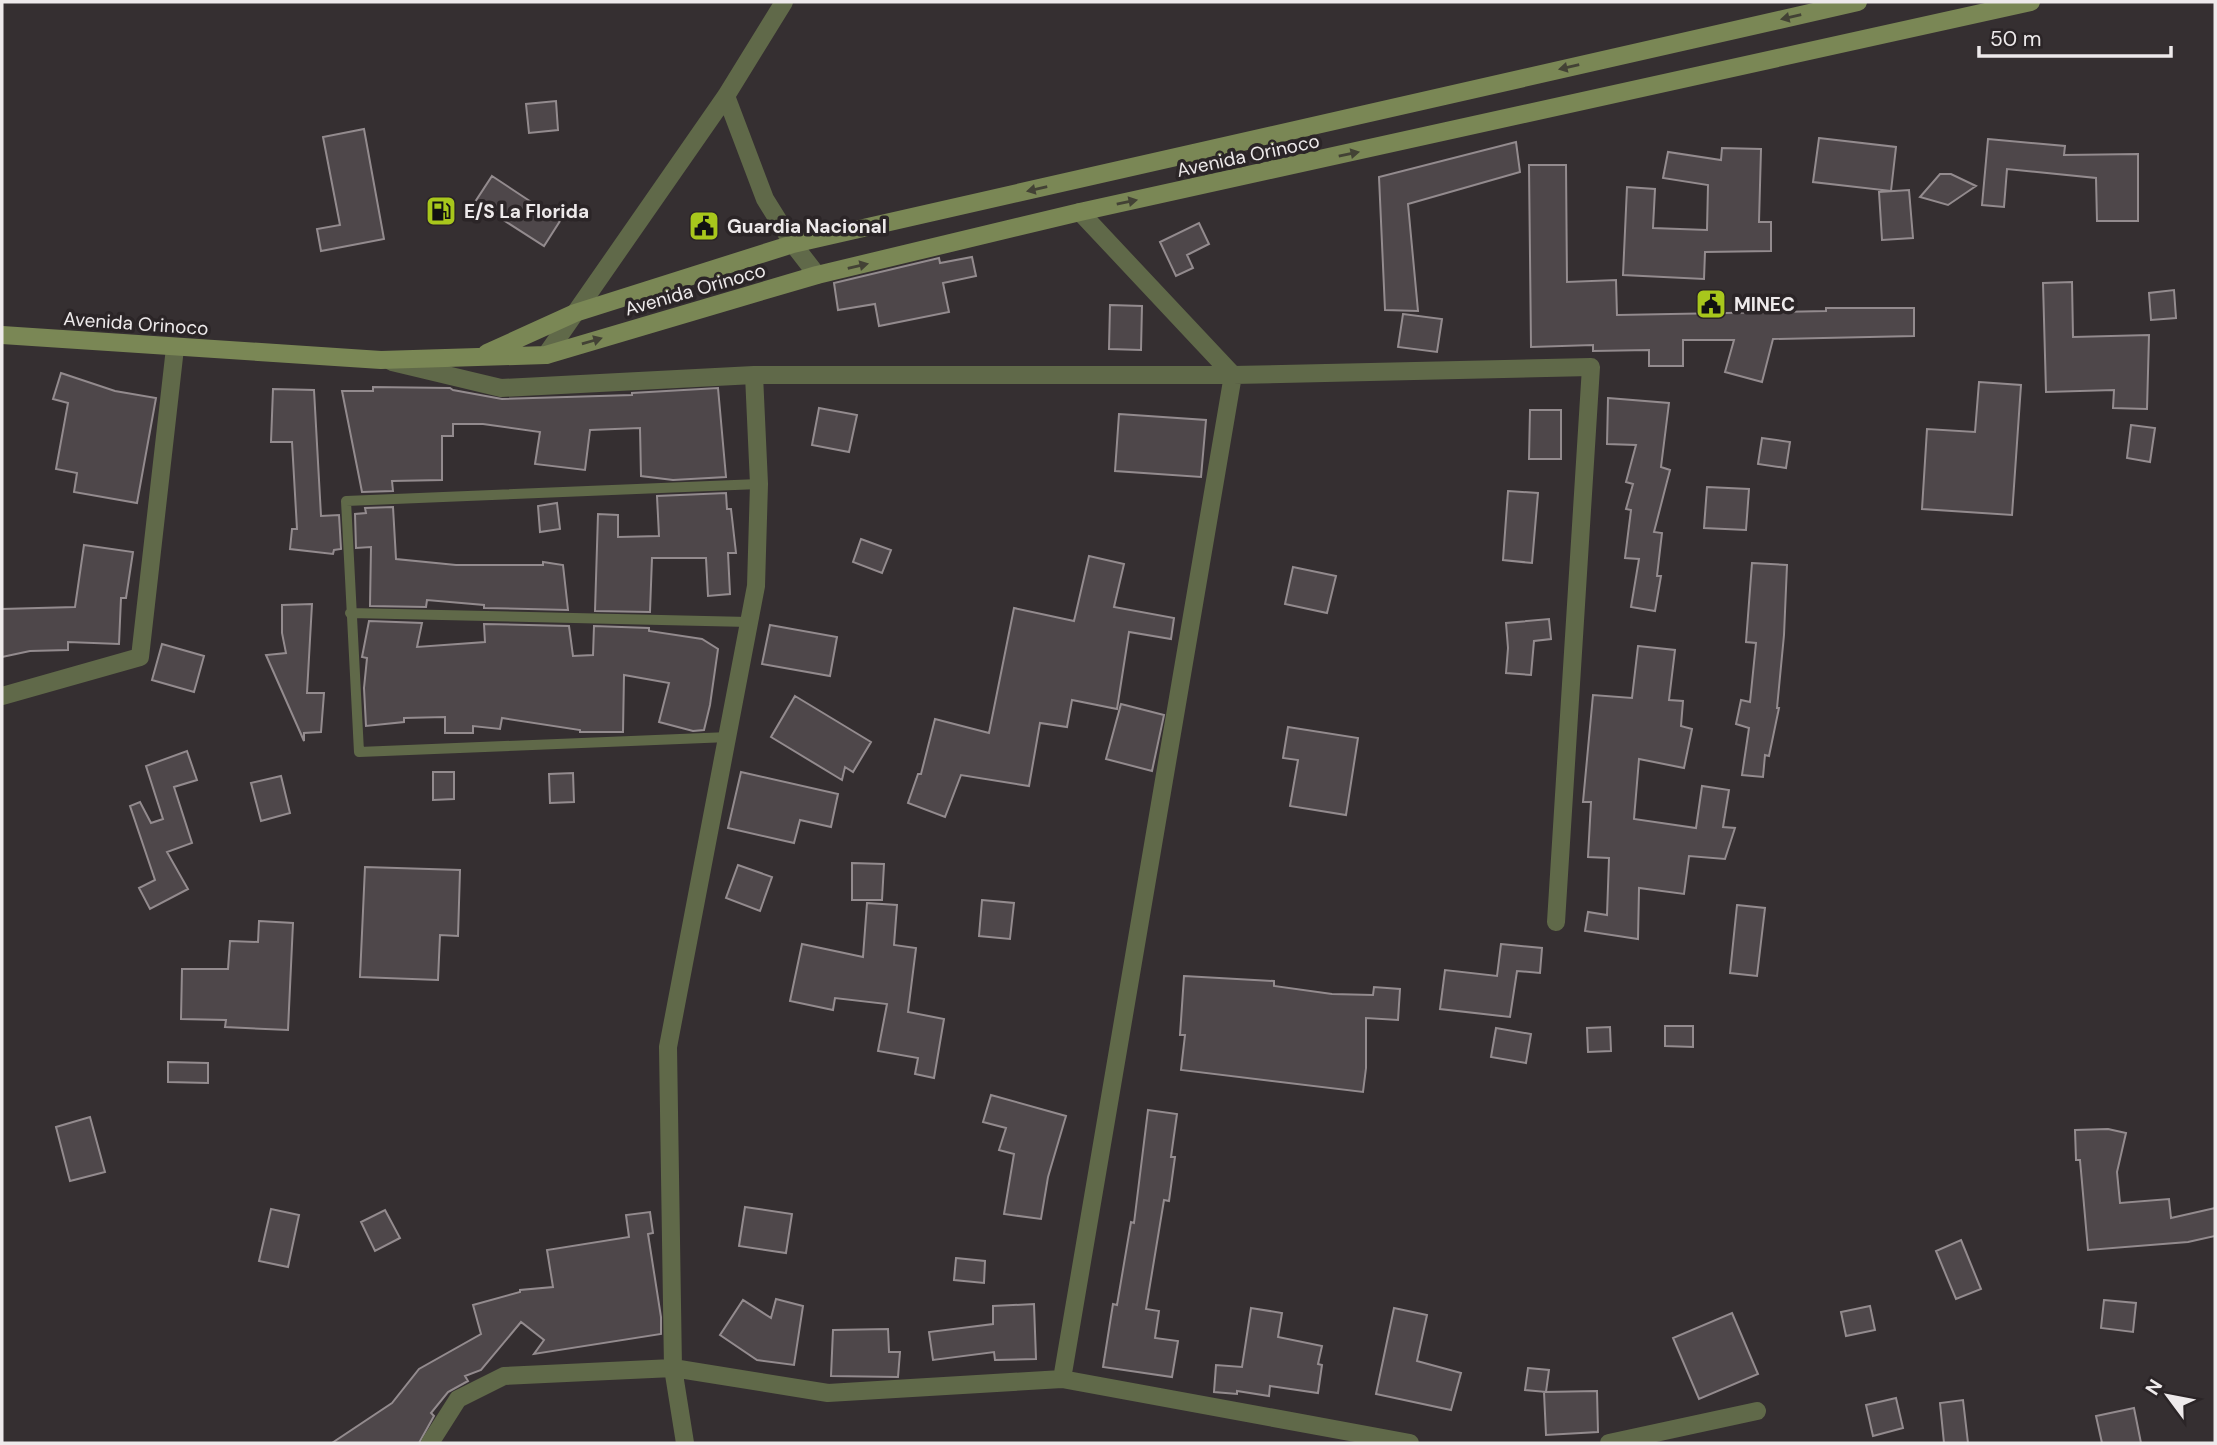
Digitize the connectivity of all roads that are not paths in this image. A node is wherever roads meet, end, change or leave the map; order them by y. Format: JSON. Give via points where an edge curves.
{"nodes":[{"id":1,"x":784,"y":2,"type":"edge"},
{"id":2,"x":1858,"y":2,"type":"edge"},
{"id":3,"x":2031,"y":2,"type":"edge"},
{"id":4,"x":726,"y":96,"type":"junction"},
{"id":5,"x":1080,"y":212,"type":"junction"},
{"id":6,"x":793,"y":244,"type":"junction"},
{"id":7,"x":817,"y":275,"type":"junction"},
{"id":8,"x":575,"y":313,"type":"junction"},
{"id":9,"x":2,"y":335,"type":"edge"},
{"id":10,"x":175,"y":348,"type":"junction"},
{"id":11,"x":546,"y":355,"type":"junction"},
{"id":12,"x":476,"y":357,"type":"junction"},
{"id":13,"x":382,"y":360,"type":"junction"},
{"id":14,"x":754,"y":375,"type":"junction"},
{"id":15,"x":1233,"y":375,"type":"junction"},
{"id":16,"x":759,"y":484,"type":"junction"},
{"id":17,"x":350,"y":613,"type":"junction"},
{"id":18,"x":749,"y":622,"type":"junction"},
{"id":19,"x":2,"y":696,"type":"edge"},
{"id":20,"x":729,"y":737,"type":"junction"},
{"id":21,"x":1556,"y":922,"type":"dead end"},
{"id":22,"x":673,"y":1368,"type":"junction"},
{"id":23,"x":1062,"y":1380,"type":"junction"},
{"id":24,"x":1757,"y":1411,"type":"dead end"},
{"id":25,"x":430,"y":1443,"type":"edge"},
{"id":26,"x":685,"y":1443,"type":"edge"},
{"id":27,"x":1410,"y":1443,"type":"edge"},
{"id":28,"x":1609,"y":1443,"type":"edge"}],
"edges":[{"from":1,"to":4,"type":"street"},
{"from":2,"to":6,"type":"street","name":"Avenida Orinoco","one_way":true},
{"from":5,"to":3,"type":"street","name":"Avenida Orinoco","one_way":true},
{"from":4,"to":6,"type":"street","via":[[765,199]]},
{"from":4,"to":8,"type":"street"},
{"from":7,"to":5,"type":"street","name":"Avenida Orinoco","one_way":true},
{"from":5,"to":15,"type":"street"},
{"from":6,"to":7,"type":"street"},
{"from":6,"to":8,"type":"street","name":"Avenida Orinoco"},
{"from":11,"to":7,"type":"street","name":"Avenida Orinoco","one_way":true},
{"from":8,"to":11,"type":"street"},
{"from":8,"to":12,"type":"street","name":"Avenida Orinoco"},
{"from":9,"to":10,"type":"street","name":"Avenida Orinoco"},
{"from":10,"to":13,"type":"street","name":"Avenida Orinoco"},
{"from":10,"to":19,"type":"street","via":[[140,657]]},
{"from":11,"to":12,"type":"street","name":"Avenida Orinoco"},
{"from":12,"to":13,"type":"street","name":"Avenida Orinoco"},
{"from":13,"to":14,"type":"street","via":[[501,388]]},
{"from":14,"to":15,"type":"street"},
{"from":14,"to":16,"type":"street"},
{"from":15,"to":21,"type":"street","via":[[1591,367]]},
{"from":15,"to":23,"type":"street"},
{"from":16,"to":17,"type":"lane","via":[[346,501]]},
{"from":16,"to":18,"type":"street","via":[[756,586]]},
{"from":17,"to":18,"type":"lane"},
{"from":17,"to":20,"type":"lane","via":[[359,752]]},
{"from":18,"to":20,"type":"street"},
{"from":20,"to":22,"type":"street","via":[[668,1046]]},
{"from":22,"to":23,"type":"street","via":[[828,1393]]},
{"from":22,"to":25,"type":"street","via":[[504,1376],[458,1399]]},
{"from":22,"to":26,"type":"street"},
{"from":23,"to":27,"type":"street"},
{"from":24,"to":28,"type":"street"}]}
